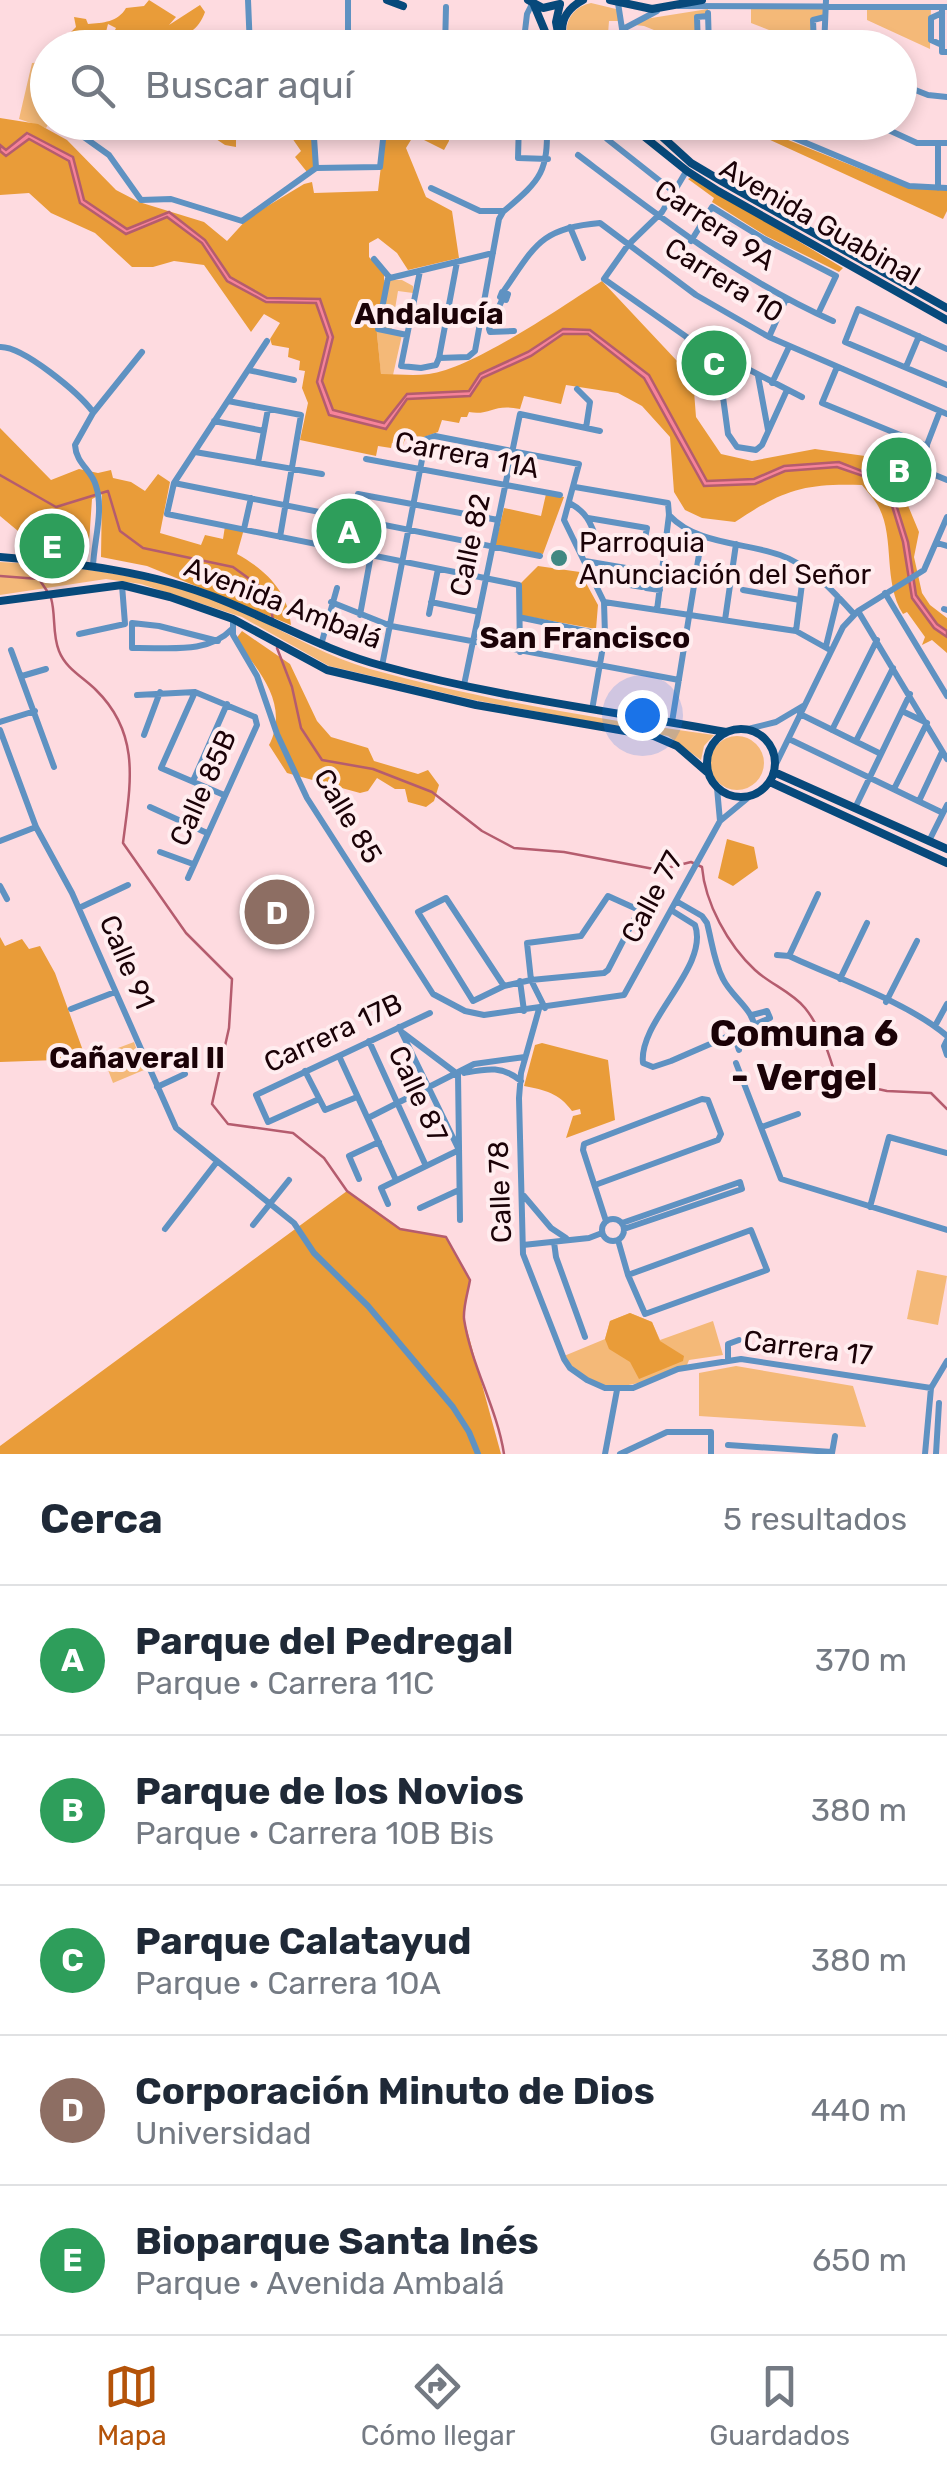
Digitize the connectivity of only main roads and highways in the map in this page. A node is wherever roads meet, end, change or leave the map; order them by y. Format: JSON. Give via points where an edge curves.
{"nodes":[{"id":1,"x":387,"y":0,"type":"edge"},
{"id":2,"x":582,"y":0,"type":"edge"},
{"id":3,"x":614,"y":1,"type":"edge"},
{"id":4,"x":562,"y":2,"type":"edge"},
{"id":5,"x":532,"y":3,"type":"edge"},
{"id":6,"x":403,"y":6,"type":"dead end"},
{"id":7,"x":706,"y":8,"type":"edge"},
{"id":8,"x":544,"y":30,"type":"edge"},
{"id":9,"x":557,"y":30,"type":"edge"},
{"id":10,"x":562,"y":30,"type":"edge"},
{"id":11,"x":651,"y":140,"type":"edge"},
{"id":12,"x":663,"y":140,"type":"edge"},
{"id":13,"x":689,"y":167,"type":"junction"},
{"id":14,"x":947,"y":308,"type":"edge"},
{"id":15,"x":947,"y":320,"type":"edge"},
{"id":16,"x":0,"y":557,"type":"edge"},
{"id":17,"x":0,"y":601,"type":"edge"},
{"id":18,"x":726,"y":732,"type":"junction"},
{"id":19,"x":775,"y":768,"type":"junction"},
{"id":20,"x":707,"y":772,"type":"junction"},
{"id":21,"x":770,"y":782,"type":"junction"},
{"id":22,"x":947,"y":849,"type":"edge"},
{"id":23,"x":947,"y":863,"type":"edge"}],
"edges":[{"from":1,"to":6,"type":"main road"},
{"from":2,"to":10,"type":"main road","via":[[564,17]]},
{"from":3,"to":7,"type":"main road"},
{"from":4,"to":5,"type":"main road","via":[[548,8]]},
{"from":4,"to":9,"type":"main road"},
{"from":5,"to":8,"type":"main road"},
{"from":11,"to":13,"type":"main road","name":"Avenida Guabinal"},
{"from":12,"to":13,"type":"main road","name":"Avenida Guabinal"},
{"from":13,"to":14,"type":"main road","name":"Avenida Guabinal"},
{"from":13,"to":15,"type":"main road","name":"Avenida Guabinal","via":[[806,243]]},
{"from":16,"to":18,"type":"main road","name":"Avenida Ambalá","via":[[144,574],[382,666]]},
{"from":17,"to":20,"type":"main road","name":"Avenida Ambalá","via":[[122,585],[170,596],[328,670],[654,736]]},
{"from":18,"to":19,"type":"main road","via":[[757,732],[771,746]]},
{"from":18,"to":20,"type":"main road","via":[[711,744]]},
{"from":19,"to":21,"type":"main road"},
{"from":19,"to":22,"type":"main road"},
{"from":20,"to":21,"type":"main road","via":[[717,788],[738,797]]},
{"from":21,"to":23,"type":"main road"}]}
